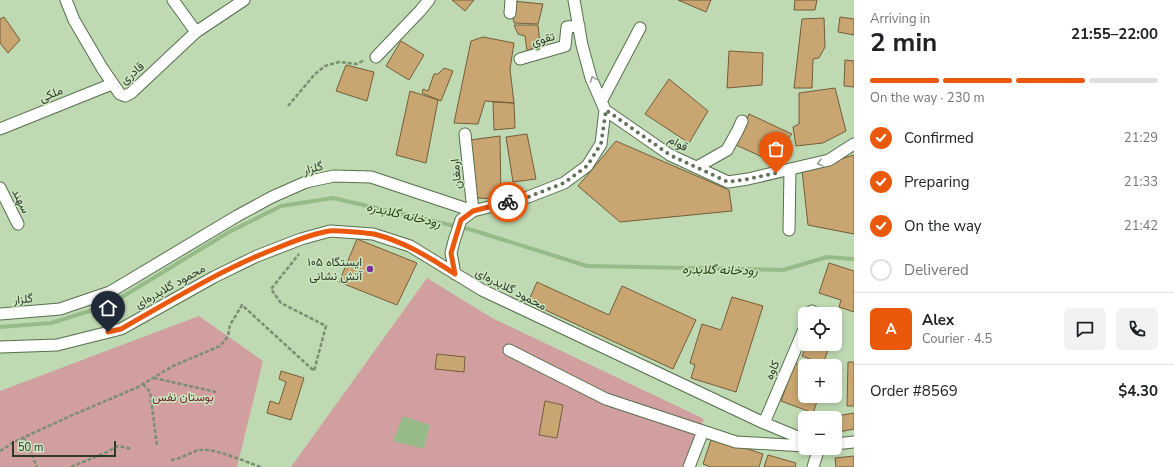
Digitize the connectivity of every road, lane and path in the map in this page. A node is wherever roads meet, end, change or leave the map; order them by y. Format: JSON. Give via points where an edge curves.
{"nodes":[{"id":1,"x":66,"y":0,"type":"edge"},
{"id":2,"x":173,"y":0,"type":"edge"},
{"id":3,"x":244,"y":0,"type":"edge"},
{"id":4,"x":429,"y":0,"type":"edge"},
{"id":5,"x":511,"y":0,"type":"edge"},
{"id":6,"x":574,"y":0,"type":"edge"},
{"id":7,"x":510,"y":13,"type":"dead end"},
{"id":8,"x":579,"y":26,"type":"junction"},
{"id":9,"x":640,"y":28,"type":"dead end"},
{"id":10,"x":196,"y":32,"type":"junction"},
{"id":11,"x":376,"y":57,"type":"joint"},
{"id":12,"x":520,"y":59,"type":"dead end"},
{"id":13,"x":112,"y":84,"type":"junction"},
{"id":14,"x":604,"y":105,"type":"junction"},
{"id":15,"x":288,"y":106,"type":"dead end"},
{"id":16,"x":742,"y":121,"type":"dead end"},
{"id":17,"x":0,"y":129,"type":"edge"},
{"id":18,"x":465,"y":134,"type":"dead end"},
{"id":19,"x":854,"y":144,"type":"edge"},
{"id":20,"x":697,"y":167,"type":"junction"},
{"id":21,"x":790,"y":170,"type":"junction"},
{"id":22,"x":0,"y":188,"type":"edge"},
{"id":23,"x":473,"y":211,"type":"junction"},
{"id":24,"x":18,"y":224,"type":"dead end"},
{"id":25,"x":789,"y":230,"type":"dead end"},
{"id":26,"x":309,"y":236,"type":"junction"},
{"id":27,"x":455,"y":274,"type":"junction"},
{"id":28,"x":0,"y":314,"type":"edge"},
{"id":29,"x":798,"y":343,"type":"edge"},
{"id":30,"x":0,"y":347,"type":"edge"},
{"id":31,"x":509,"y":350,"type":"dead end"},
{"id":32,"x":154,"y":378,"type":"junction"},
{"id":33,"x":143,"y":384,"type":"junction"},
{"id":34,"x":216,"y":392,"type":"dead end"},
{"id":35,"x":764,"y":423,"type":"junction"},
{"id":36,"x":703,"y":431,"type":"junction"},
{"id":37,"x":798,"y":437,"type":"edge"},
{"id":38,"x":24,"y":438,"type":"junction"},
{"id":39,"x":854,"y":442,"type":"edge"},
{"id":40,"x":842,"y":443,"type":"edge"},
{"id":41,"x":157,"y":446,"type":"dead end"},
{"id":42,"x":798,"y":446,"type":"edge"},
{"id":43,"x":132,"y":449,"type":"dead end"},
{"id":44,"x":0,"y":451,"type":"edge"},
{"id":45,"x":816,"y":455,"type":"edge"},
{"id":46,"x":171,"y":460,"type":"dead end"},
{"id":47,"x":37,"y":467,"type":"edge"},
{"id":48,"x":72,"y":467,"type":"edge"},
{"id":49,"x":261,"y":467,"type":"edge"},
{"id":50,"x":689,"y":467,"type":"edge"},
{"id":51,"x":812,"y":467,"type":"edge"}],
"edges":[{"from":1,"to":13,"type":"street","name":"قادری","via":[[74,20]]},
{"from":2,"to":10,"type":"street"},
{"from":3,"to":10,"type":"street","name":"قادری"},
{"from":4,"to":11,"type":"street"},
{"from":5,"to":7,"type":"street"},
{"from":6,"to":8,"type":"street"},
{"from":8,"to":12,"type":"street","name":"تقوي","via":[[568,27],[565,46]]},
{"from":14,"to":8,"type":"street","one_way":true,"via":[[592,78]]},
{"from":9,"to":14,"type":"street"},
{"from":10,"to":13,"type":"street","name":"قادری","via":[[131,93],[125,96],[120,94]]},
{"from":11,"to":15,"type":"path","via":[[356,64],[339,62],[325,66]]},
{"from":13,"to":17,"type":"street","name":"ملکی"},
{"from":14,"to":20,"type":"street","name":"قوام","via":[[670,155]]},
{"from":14,"to":23,"type":"street","via":[[601,144],[587,166],[564,183],[528,197]]},
{"from":16,"to":20,"type":"street","via":[[726,150]]},
{"from":18,"to":23,"type":"street","name":"ارمغان"},
{"from":19,"to":21,"type":"street","name":"قوام","one_way":true,"via":[[829,160]]},
{"from":20,"to":21,"type":"street","name":"قوام","via":[[728,182]]},
{"from":21,"to":25,"type":"street"},
{"from":22,"to":24,"type":"street","name":"سهند"},
{"from":23,"to":27,"type":"street","via":[[461,220],[454,241],[451,253]]},
{"from":23,"to":28,"type":"street","name":"گلزار","via":[[371,177],[334,176],[306,182],[237,216],[110,292],[60,309]]},
{"from":26,"to":27,"type":"street","name":"محمود گلابدره‌ای","via":[[330,231],[373,234],[410,246]]},
{"from":26,"to":30,"type":"street","name":"محمود گلابدره‌ای","via":[[250,259],[121,329],[57,345]]},
{"from":26,"to":32,"type":"path","via":[[309,244],[271,289],[281,303],[326,326],[314,371],[242,305],[230,324],[228,336],[220,346],[174,366]]},
{"from":27,"to":35,"type":"street","name":"محمود گلابدره‌ای","via":[[482,290]]},
{"from":29,"to":35,"type":"street","name":"کاوه"},
{"from":31,"to":36,"type":"street","via":[[606,399]]},
{"from":32,"to":33,"type":"path"},
{"from":32,"to":34,"type":"path"},
{"from":33,"to":38,"type":"path"},
{"from":33,"to":41,"type":"path","via":[[150,392]]},
{"from":35,"to":37,"type":"street","name":"محمود گلابدره‌ای"},
{"from":36,"to":42,"type":"street","via":[[736,442]]},
{"from":36,"to":50,"type":"street"},
{"from":38,"to":44,"type":"path"},
{"from":38,"to":47,"type":"path"},
{"from":39,"to":40,"type":"street"},
{"from":43,"to":48,"type":"path","via":[[118,446]]},
{"from":45,"to":51,"type":"street"},
{"from":46,"to":49,"type":"path","via":[[200,450],[222,453]]}]}
